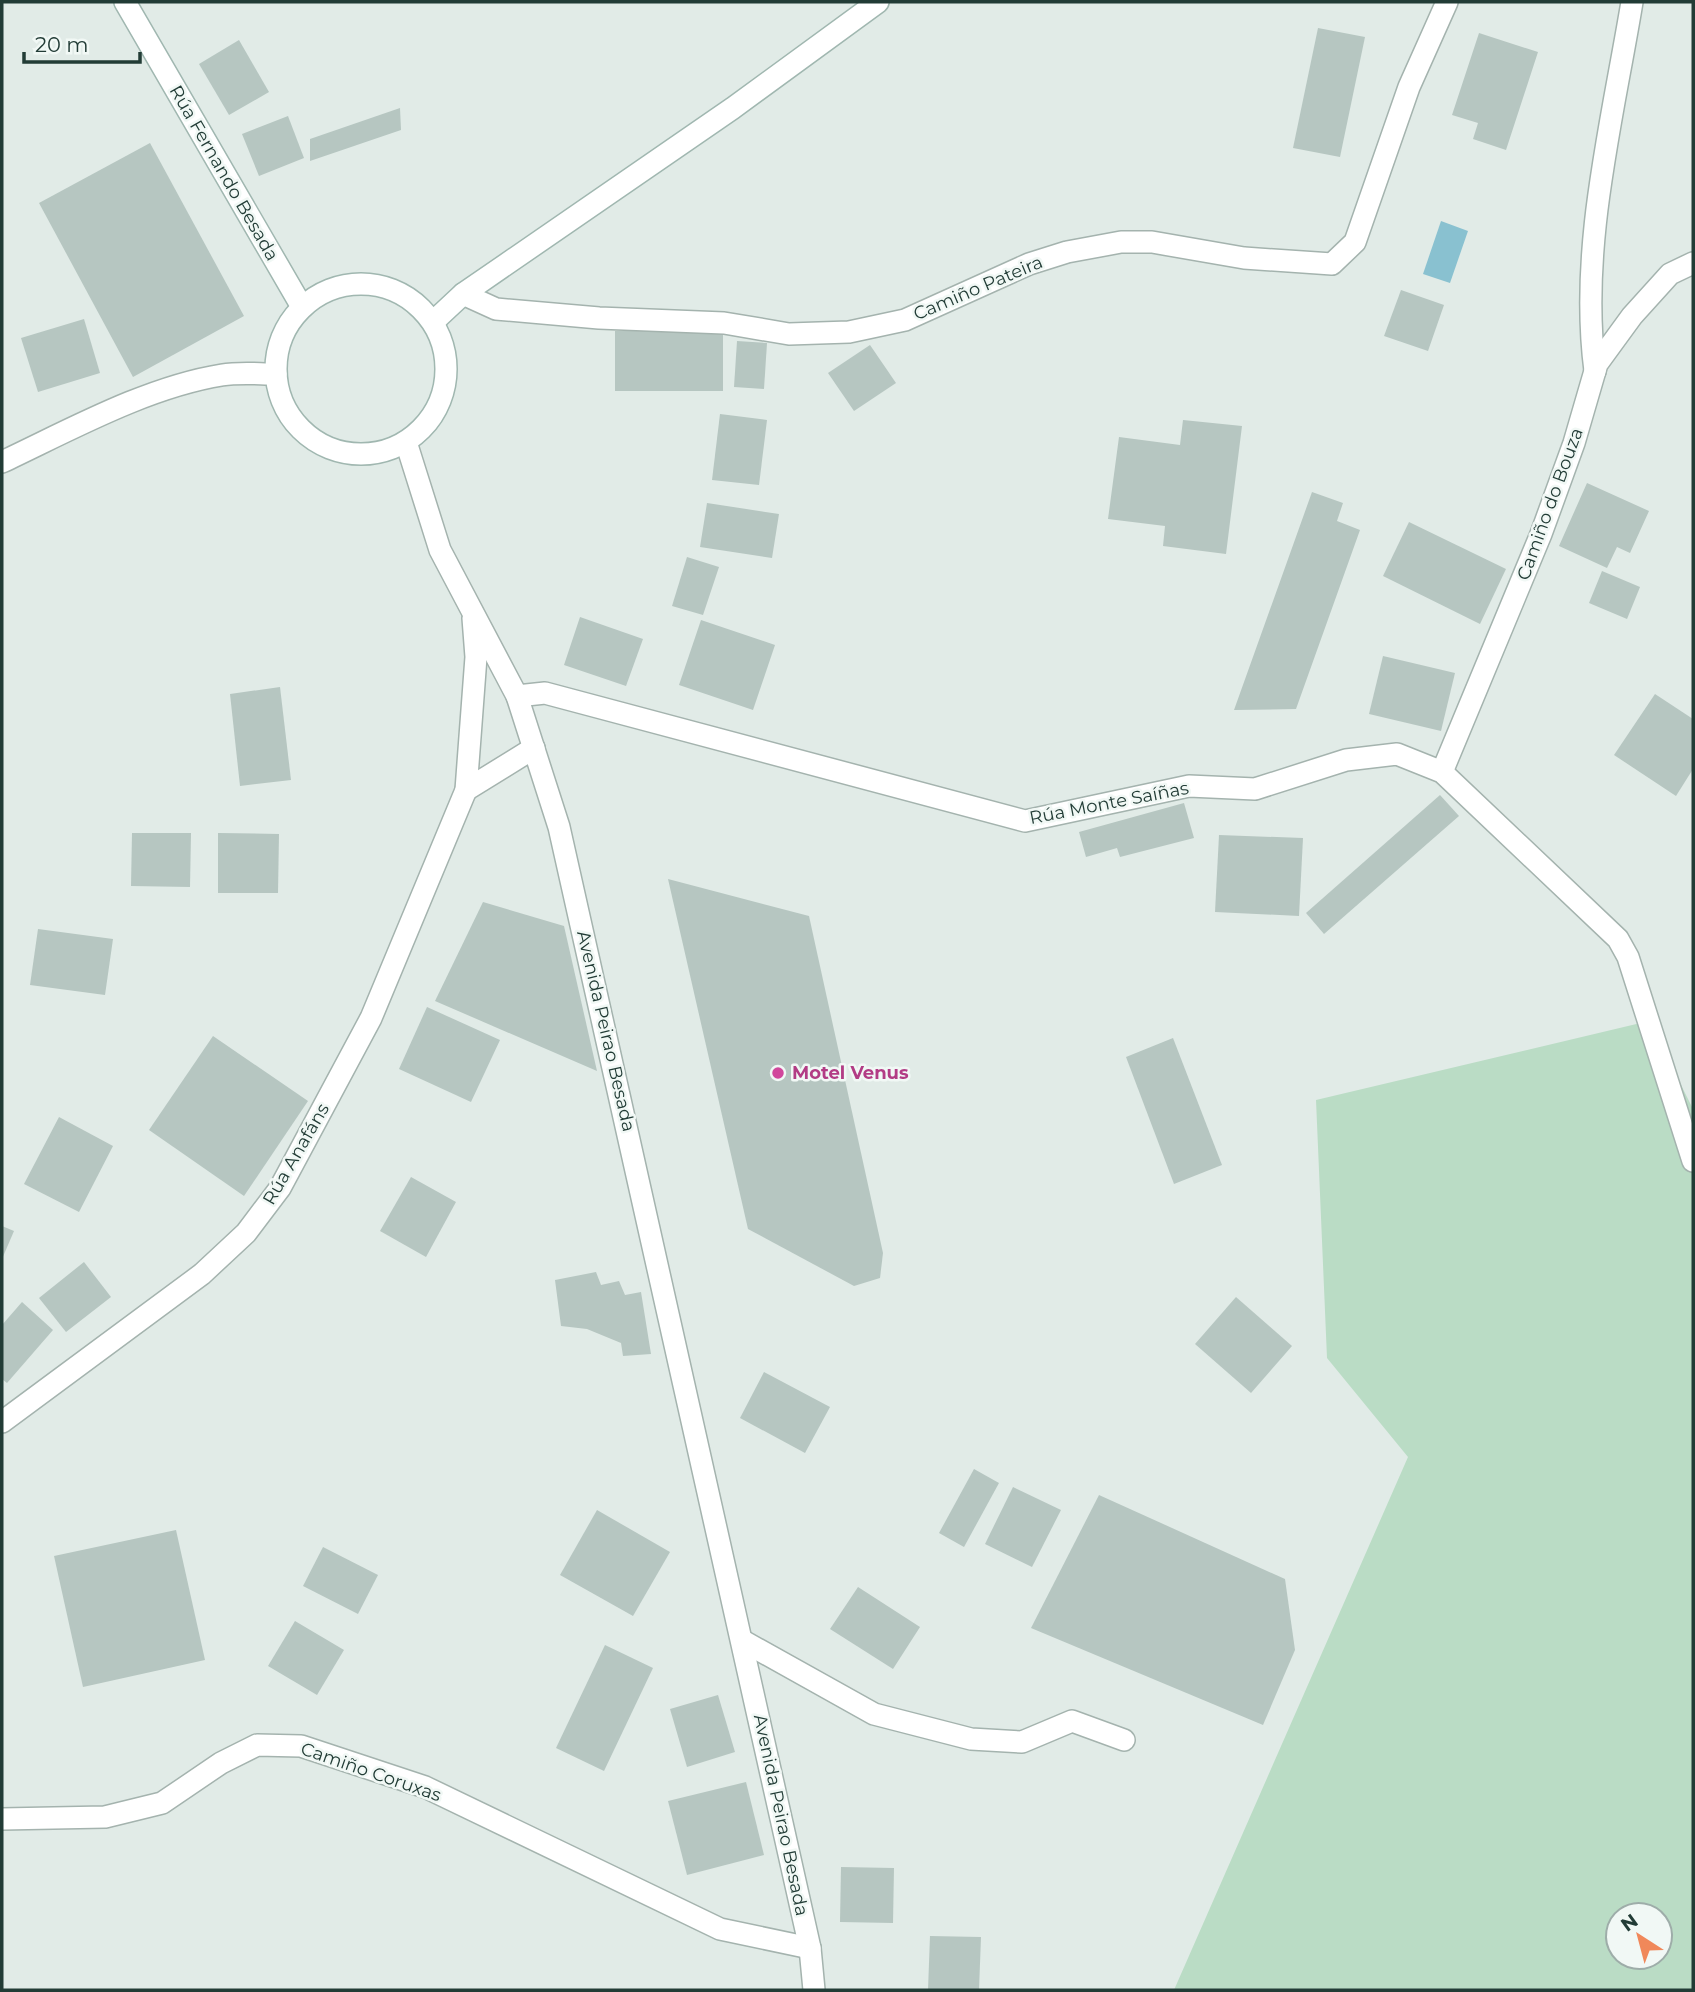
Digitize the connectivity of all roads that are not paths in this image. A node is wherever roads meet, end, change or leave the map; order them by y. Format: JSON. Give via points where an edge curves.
{"nodes":[{"id":1,"x":125,"y":2,"type":"edge"},
{"id":2,"x":878,"y":2,"type":"edge"},
{"id":3,"x":1447,"y":2,"type":"edge"},
{"id":4,"x":1632,"y":2,"type":"edge"},
{"id":5,"x":1693,"y":263,"type":"edge"},
{"id":6,"x":463,"y":294,"type":"junction"},
{"id":7,"x":302,"y":307,"type":"junction"},
{"id":8,"x":433,"y":322,"type":"junction"},
{"id":9,"x":1595,"y":371,"type":"junction"},
{"id":10,"x":276,"y":374,"type":"junction"},
{"id":11,"x":406,"y":442,"type":"junction"},
{"id":12,"x":2,"y":462,"type":"edge"},
{"id":13,"x":473,"y":610,"type":"junction"},
{"id":14,"x":517,"y":696,"type":"junction"},
{"id":15,"x":534,"y":748,"type":"junction"},
{"id":16,"x":1442,"y":772,"type":"junction"},
{"id":17,"x":466,"y":790,"type":"junction"},
{"id":18,"x":1693,"y":1161,"type":"edge"},
{"id":19,"x":2,"y":1422,"type":"edge"},
{"id":20,"x":743,"y":1641,"type":"junction"},
{"id":21,"x":1124,"y":1740,"type":"dead end"},
{"id":22,"x":2,"y":1819,"type":"edge"},
{"id":23,"x":810,"y":1948,"type":"junction"},
{"id":24,"x":814,"y":1990,"type":"edge"}],
"edges":[{"from":1,"to":7,"type":"street","name":"Rúa Fernando Besada"},
{"from":2,"to":6,"type":"street"},
{"from":3,"to":6,"type":"street","name":"Camiño Pateira","via":[[1409,87],[1355,242],[1332,264],[1121,242],[1029,264],[905,320],[849,332],[789,334],[724,323],[496,309]]},
{"from":4,"to":9,"type":"street","via":[[1596,223],[1589,323]]},
{"from":5,"to":9,"type":"street","name":"Camiño do Bouza","via":[[1670,274],[1632,316]]},
{"from":6,"to":8,"type":"street"},
{"from":7,"to":8,"type":"street","via":[[346,284],[371,284],[395,290],[417,303]]},
{"from":7,"to":10,"type":"street","via":[[284,331]]},
{"from":8,"to":11,"type":"street","via":[[444,347],[447,374],[441,401],[427,424]]},
{"from":9,"to":16,"type":"street","name":"Camiño do Bouza","via":[[1541,534]]},
{"from":10,"to":11,"type":"street","via":[[288,411],[321,445],[350,454],[379,453]]},
{"from":10,"to":12,"type":"street","via":[[225,375],[181,383]]},
{"from":11,"to":13,"type":"street","name":"Avenida Peirao Besada","via":[[440,550]]},
{"from":13,"to":14,"type":"street","name":"Avenida Peirao Besada"},
{"from":13,"to":17,"type":"street","name":"Rúa Anafáns","via":[[476,657]]},
{"from":14,"to":15,"type":"street","name":"Avenida Peirao Besada"},
{"from":14,"to":16,"type":"street","name":"Rúa Monte Saíñas","via":[[545,693],[1025,821],[1189,786],[1255,789],[1346,760],[1397,754]]},
{"from":15,"to":17,"type":"street"},
{"from":15,"to":20,"type":"street","name":"Avenida Peirao Besada","via":[[570,872]]},
{"from":16,"to":18,"type":"street","name":"Rúa Monte Saíñas","via":[[1618,939]]},
{"from":17,"to":19,"type":"street","name":"Rúa Anafáns","via":[[371,1018],[280,1188],[246,1233],[202,1274]]},
{"from":20,"to":21,"type":"street","via":[[874,1714],[971,1739],[1022,1742],[1072,1721]]},
{"from":20,"to":23,"type":"street","name":"Avenida Peirao Besada"},
{"from":22,"to":23,"type":"street","name":"Camiño Coruxas","via":[[105,1817],[162,1803],[257,1745],[301,1746],[425,1787],[720,1929]]},
{"from":23,"to":24,"type":"street","name":"Avenida Peirao Besada"}]}
